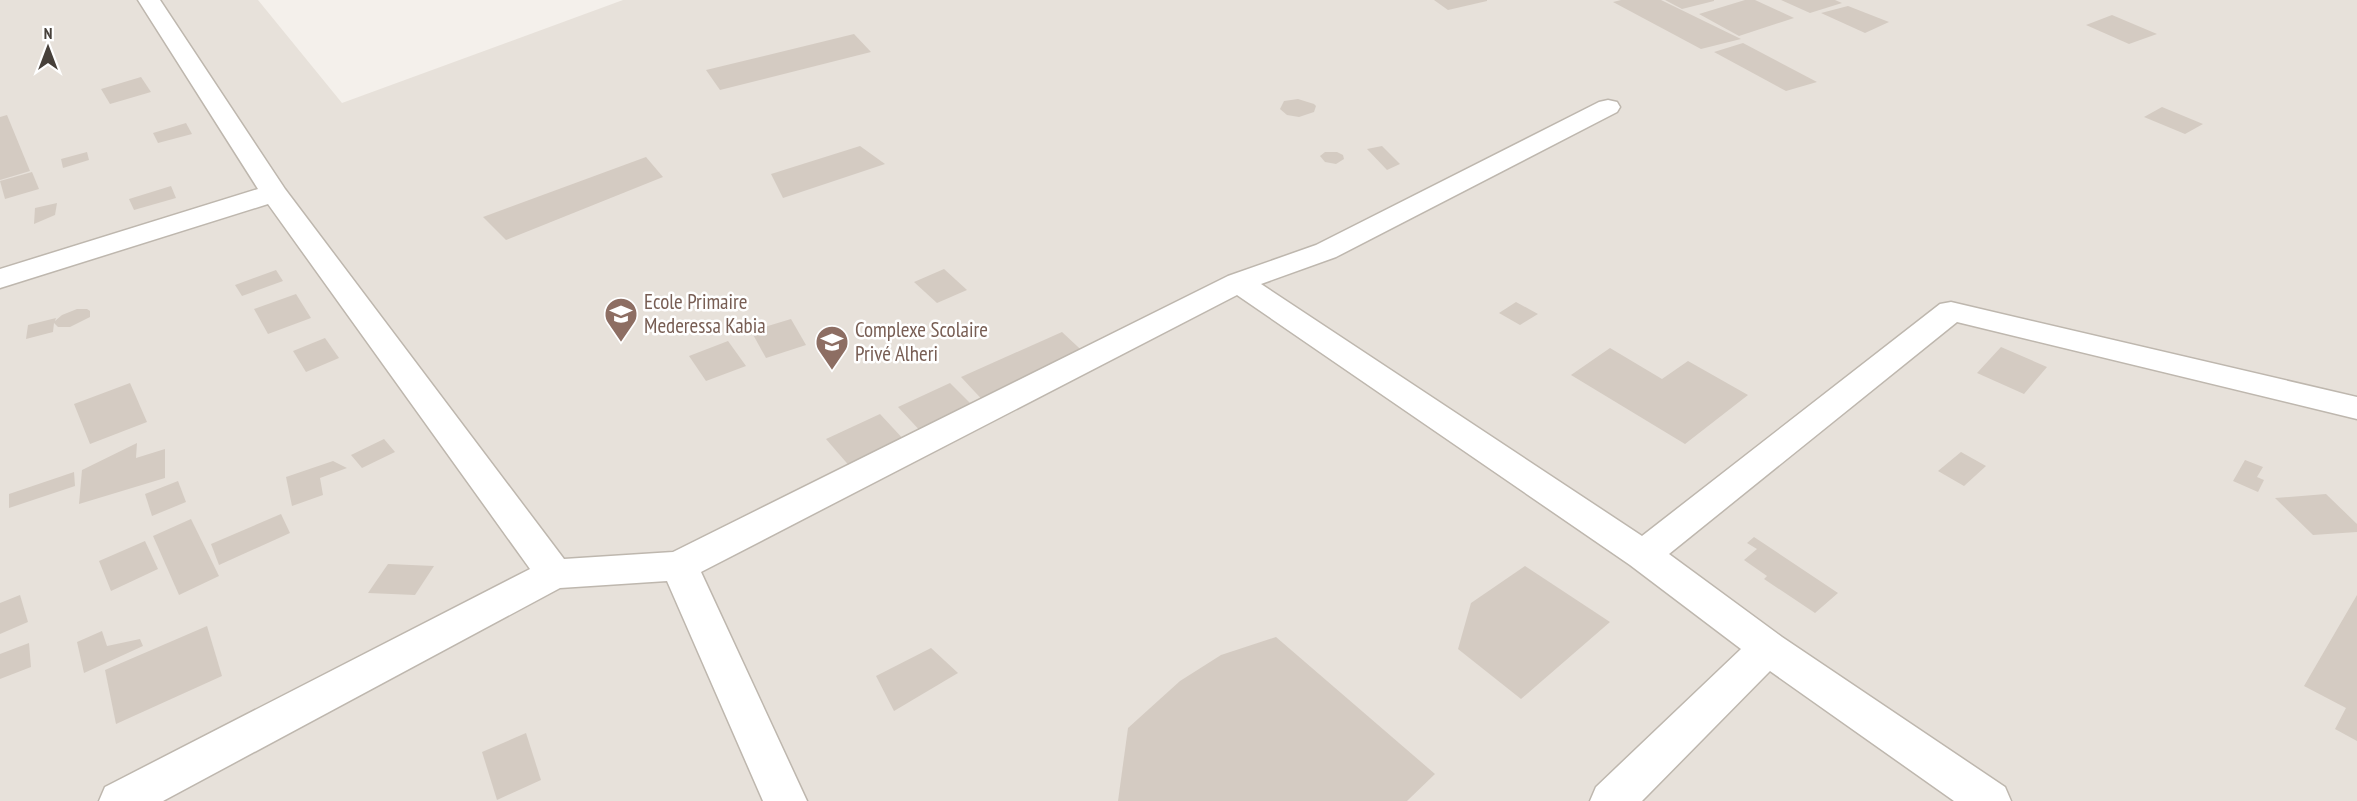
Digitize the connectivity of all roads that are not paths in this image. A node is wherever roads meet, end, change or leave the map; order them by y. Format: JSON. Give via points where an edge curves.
{"nodes":[{"id":1,"x":149,"y":0,"type":"edge"},
{"id":2,"x":1608,"y":107,"type":"dead end"},
{"id":3,"x":274,"y":193,"type":"junction"},
{"id":4,"x":0,"y":279,"type":"edge"},
{"id":5,"x":1238,"y":282,"type":"junction"},
{"id":6,"x":2357,"y":408,"type":"edge"},
{"id":7,"x":1642,"y":555,"type":"junction"},
{"id":8,"x":680,"y":566,"type":"junction"},
{"id":9,"x":554,"y":574,"type":"junction"},
{"id":10,"x":1768,"y":648,"type":"junction"},
{"id":11,"x":121,"y":801,"type":"edge"},
{"id":12,"x":785,"y":801,"type":"edge"},
{"id":13,"x":1612,"y":801,"type":"edge"},
{"id":14,"x":1989,"y":801,"type":"edge"}],
"edges":[{"from":1,"to":3,"type":"street"},
{"from":2,"to":5,"type":"street","via":[[1326,251]]},
{"from":3,"to":4,"type":"street"},
{"from":3,"to":9,"type":"street"},
{"from":5,"to":7,"type":"street"},
{"from":5,"to":8,"type":"street"},
{"from":6,"to":7,"type":"street","via":[[1951,310]]},
{"from":7,"to":10,"type":"street"},
{"from":8,"to":9,"type":"street"},
{"from":8,"to":12,"type":"street"},
{"from":9,"to":11,"type":"street"},
{"from":10,"to":13,"type":"street"},
{"from":10,"to":14,"type":"street"}]}
